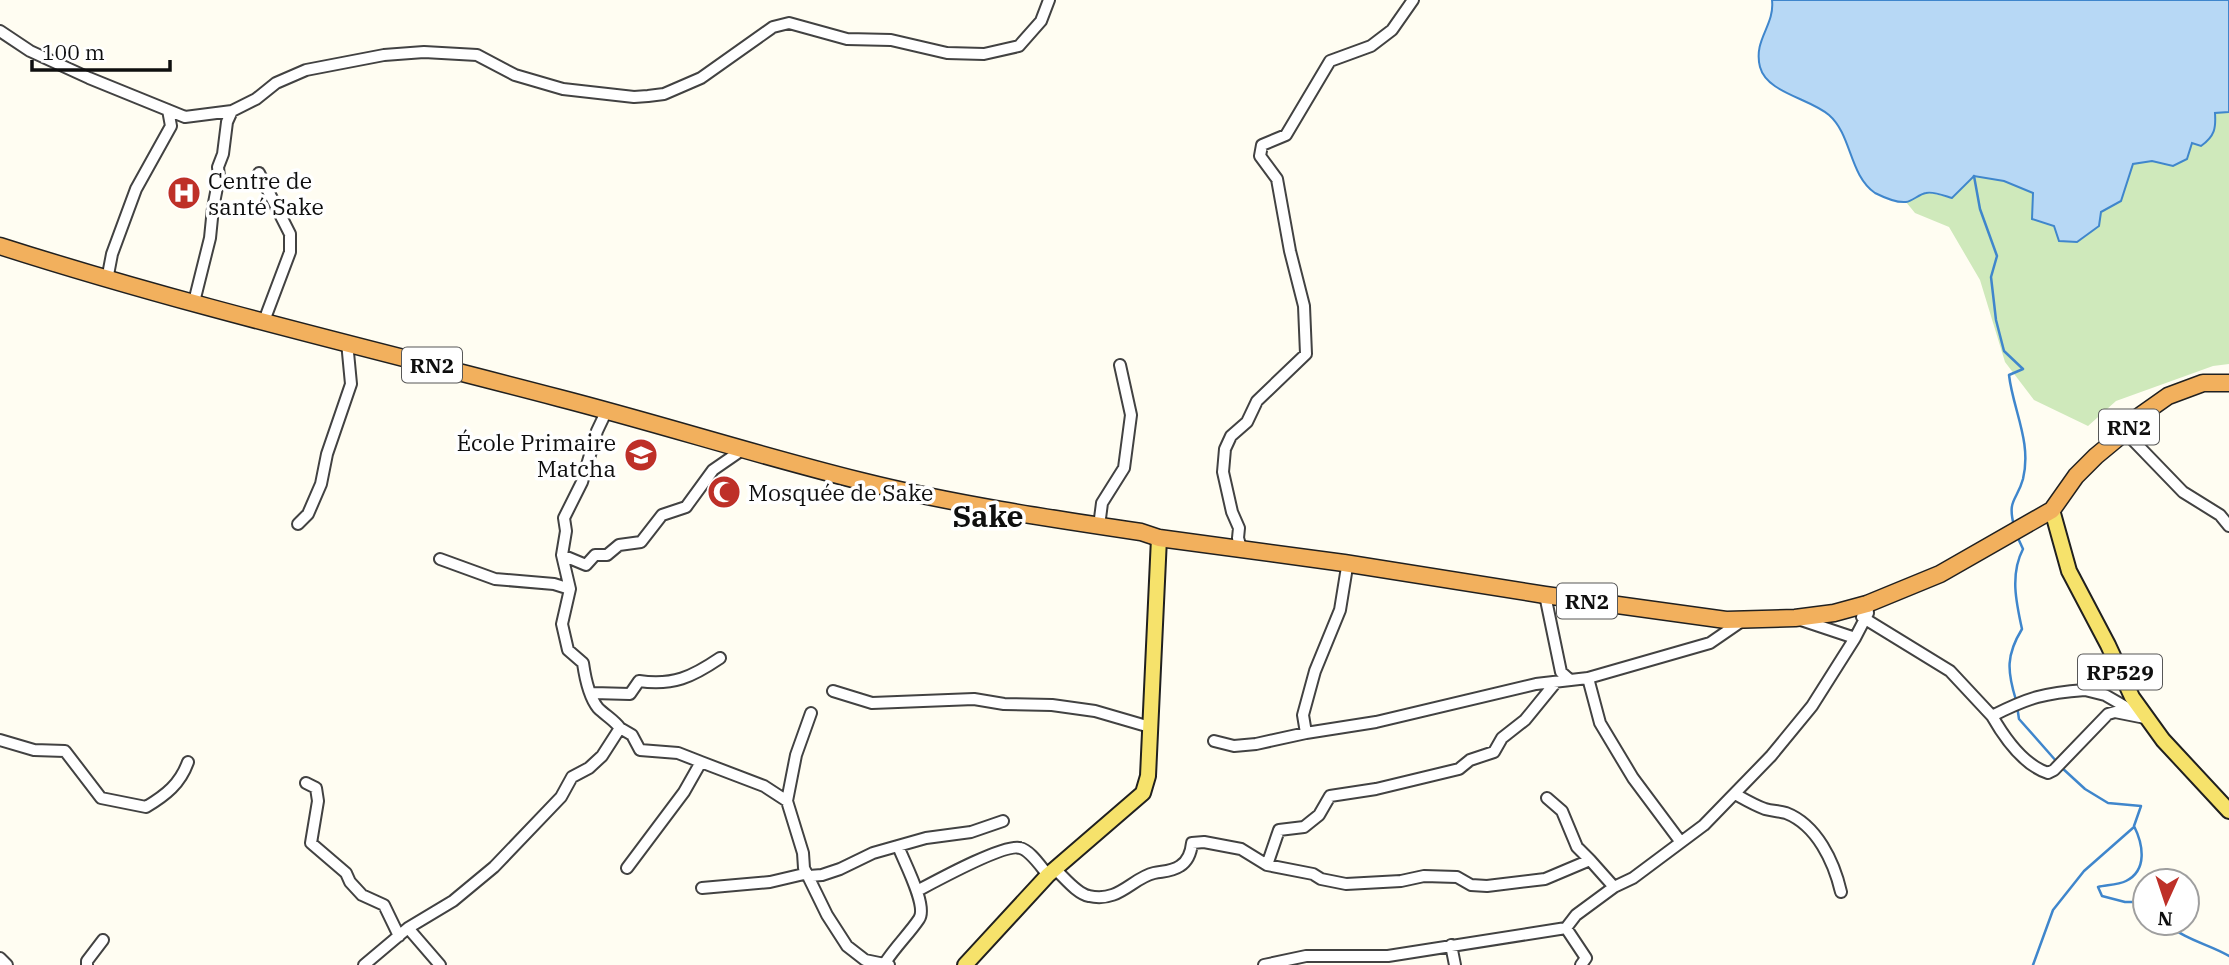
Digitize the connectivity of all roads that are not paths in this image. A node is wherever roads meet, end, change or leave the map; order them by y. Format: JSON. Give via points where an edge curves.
{"nodes":[{"id":1,"x":1049,"y":0,"type":"edge"},
{"id":2,"x":1413,"y":0,"type":"edge"},
{"id":3,"x":0,"y":31,"type":"edge"},
{"id":4,"x":168,"y":110,"type":"junction"},
{"id":5,"x":232,"y":111,"type":"junction"},
{"id":6,"x":258,"y":173,"type":"dead end"},
{"id":7,"x":0,"y":246,"type":"edge"},
{"id":8,"x":107,"y":280,"type":"junction"},
{"id":9,"x":194,"y":302,"type":"junction"},
{"id":10,"x":264,"y":321,"type":"junction"},
{"id":11,"x":347,"y":342,"type":"junction"},
{"id":12,"x":1120,"y":365,"type":"dead end"},
{"id":13,"x":2229,"y":383,"type":"edge"},
{"id":14,"x":607,"y":410,"type":"junction"},
{"id":15,"x":2125,"y":432,"type":"junction"},
{"id":16,"x":742,"y":450,"type":"junction"},
{"id":17,"x":2052,"y":510,"type":"junction"},
{"id":18,"x":298,"y":524,"type":"dead end"},
{"id":19,"x":1099,"y":526,"type":"junction"},
{"id":20,"x":2229,"y":526,"type":"edge"},
{"id":21,"x":1159,"y":538,"type":"junction"},
{"id":22,"x":1241,"y":548,"type":"junction"},
{"id":23,"x":562,"y":555,"type":"junction"},
{"id":24,"x":440,"y":559,"type":"dead end"},
{"id":25,"x":1344,"y":563,"type":"junction"},
{"id":26,"x":570,"y":589,"type":"junction"},
{"id":27,"x":1545,"y":595,"type":"junction"},
{"id":28,"x":1861,"y":611,"type":"junction"},
{"id":29,"x":1795,"y":618,"type":"junction"},
{"id":30,"x":1742,"y":621,"type":"junction"},
{"id":31,"x":1855,"y":638,"type":"junction"},
{"id":32,"x":720,"y":658,"type":"dead end"},
{"id":33,"x":1588,"y":678,"type":"junction"},
{"id":34,"x":1570,"y":680,"type":"junction"},
{"id":35,"x":1556,"y":682,"type":"junction"},
{"id":36,"x":833,"y":691,"type":"dead end"},
{"id":37,"x":593,"y":693,"type":"junction"},
{"id":38,"x":2105,"y":695,"type":"junction"},
{"id":39,"x":811,"y":713,"type":"dead end"},
{"id":40,"x":2108,"y":714,"type":"junction"},
{"id":41,"x":1992,"y":716,"type":"junction"},
{"id":42,"x":2145,"y":718,"type":"junction"},
{"id":43,"x":1150,"y":727,"type":"junction"},
{"id":44,"x":620,"y":728,"type":"junction"},
{"id":45,"x":1306,"y":733,"type":"junction"},
{"id":46,"x":0,"y":740,"type":"edge"},
{"id":47,"x":1214,"y":741,"type":"dead end"},
{"id":48,"x":188,"y":762,"type":"dead end"},
{"id":49,"x":701,"y":762,"type":"junction"},
{"id":50,"x":306,"y":783,"type":"dead end"},
{"id":51,"x":1735,"y":794,"type":"junction"},
{"id":52,"x":1547,"y":798,"type":"dead end"},
{"id":53,"x":787,"y":801,"type":"junction"},
{"id":54,"x":2229,"y":811,"type":"edge"},
{"id":55,"x":1003,"y":821,"type":"dead end"},
{"id":56,"x":1680,"y":841,"type":"junction"},
{"id":57,"x":898,"y":846,"type":"junction"},
{"id":58,"x":1590,"y":860,"type":"junction"},
{"id":59,"x":1267,"y":865,"type":"junction"},
{"id":60,"x":626,"y":868,"type":"dead end"},
{"id":61,"x":1052,"y":872,"type":"junction"},
{"id":62,"x":809,"y":876,"type":"junction"},
{"id":63,"x":1614,"y":887,"type":"junction"},
{"id":64,"x":702,"y":888,"type":"dead end"},
{"id":65,"x":917,"y":891,"type":"junction"},
{"id":66,"x":1841,"y":892,"type":"dead end"},
{"id":67,"x":408,"y":928,"type":"junction"},
{"id":68,"x":1566,"y":928,"type":"junction"},
{"id":69,"x":399,"y":936,"type":"junction"},
{"id":70,"x":103,"y":940,"type":"dead end"},
{"id":71,"x":1451,"y":945,"type":"junction"},
{"id":72,"x":0,"y":958,"type":"edge"},
{"id":73,"x":1389,"y":960,"type":"edge"},
{"id":74,"x":887,"y":964,"type":"edge"},
{"id":75,"x":7,"y":965,"type":"edge"},
{"id":76,"x":87,"y":965,"type":"edge"},
{"id":77,"x":364,"y":965,"type":"edge"},
{"id":78,"x":440,"y":965,"type":"edge"},
{"id":79,"x":965,"y":965,"type":"edge"},
{"id":80,"x":1266,"y":965,"type":"edge"},
{"id":81,"x":1455,"y":965,"type":"edge"},
{"id":82,"x":1581,"y":965,"type":"edge"}],
"edges":[{"from":1,"to":5,"type":"street","via":[[1041,21],[1019,46],[984,54],[947,52],[891,40],[847,39],[789,23],[773,27],[701,78],[664,94],[634,97],[563,89],[515,75],[477,55],[424,52],[306,70]]},
{"from":2,"to":22,"type":"street","via":[[1392,30],[1371,46],[1330,61],[1286,135],[1262,145],[1260,151],[1277,179],[1304,306],[1306,354],[1257,401],[1225,449],[1223,472]]},
{"from":3,"to":4,"type":"street","via":[[30,51]]},
{"from":4,"to":5,"type":"street","via":[[185,117]]},
{"from":4,"to":8,"type":"street","via":[[171,126],[136,189]]},
{"from":5,"to":9,"type":"street","via":[[218,167],[211,238]]},
{"from":6,"to":10,"type":"street","via":[[290,234],[290,251]]},
{"from":7,"to":8,"type":"highway","number":"RN2"},
{"from":8,"to":9,"type":"highway","number":"RN2"},
{"from":9,"to":10,"type":"highway","number":"RN2"},
{"from":10,"to":11,"type":"highway","number":"RN2"},
{"from":11,"to":14,"type":"highway","number":"RN2"},
{"from":11,"to":18,"type":"street","via":[[351,384],[321,484],[308,514]]},
{"from":12,"to":19,"type":"street","via":[[1131,415],[1124,468],[1102,503]]},
{"from":13,"to":15,"type":"highway","number":"RN2","via":[[2203,383],[2168,396]]},
{"from":14,"to":16,"type":"highway","number":"RN2"},
{"from":14,"to":23,"type":"street","via":[[564,518]]},
{"from":15,"to":17,"type":"highway","number":"RN2","via":[[2076,476]]},
{"from":15,"to":20,"type":"street","via":[[2183,492]]},
{"from":16,"to":19,"type":"highway","number":"RN2","via":[[864,482]]},
{"from":16,"to":23,"type":"street","via":[[713,470],[686,507],[662,515],[641,542],[595,555],[586,565]]},
{"from":17,"to":28,"type":"highway","number":"RN2","via":[[1940,574]]},
{"from":17,"to":42,"type":"main road","number":"RP529","via":[[2068,571]]},
{"from":19,"to":21,"type":"highway","number":"RN2"},
{"from":21,"to":22,"type":"highway","number":"RN2"},
{"from":21,"to":43,"type":"main road"},
{"from":22,"to":25,"type":"highway","number":"RN2"},
{"from":23,"to":26,"type":"street"},
{"from":24,"to":26,"type":"street","via":[[495,579]]},
{"from":25,"to":27,"type":"highway","number":"RN2"},
{"from":25,"to":45,"type":"street","via":[[1340,610],[1303,715]]},
{"from":26,"to":37,"type":"street","via":[[562,624],[564,637],[568,650],[583,663],[586,685]]},
{"from":27,"to":30,"type":"highway","number":"RN2"},
{"from":27,"to":34,"type":"street","via":[[1561,672]]},
{"from":28,"to":29,"type":"highway","number":"RN2"},
{"from":28,"to":31,"type":"street"},
{"from":28,"to":41,"type":"street","via":[[1950,671]]},
{"from":29,"to":30,"type":"highway","number":"RN2"},
{"from":29,"to":31,"type":"street"},
{"from":30,"to":33,"type":"street","via":[[1710,643]]},
{"from":31,"to":51,"type":"street","via":[[1812,706]]},
{"from":32,"to":37,"type":"street","via":[[698,673],[661,684],[639,681],[630,694]]},
{"from":33,"to":34,"type":"street"},
{"from":33,"to":56,"type":"street","via":[[1600,723],[1633,778]]},
{"from":34,"to":35,"type":"street"},
{"from":35,"to":45,"type":"street"},
{"from":35,"to":59,"type":"street","via":[[1493,752],[1459,769],[1330,796],[1319,815],[1304,827],[1279,830]]},
{"from":36,"to":43,"type":"street","via":[[872,703],[974,699],[1052,705],[1095,711]]},
{"from":37,"to":44,"type":"street","via":[[595,705]]},
{"from":38,"to":40,"type":"street"},
{"from":38,"to":41,"type":"street","via":[[2085,690],[2054,692],[2028,698]]},
{"from":38,"to":42,"type":"street"},
{"from":39,"to":53,"type":"street"},
{"from":40,"to":41,"type":"street","via":[[2048,773],[2004,737]]},
{"from":40,"to":42,"type":"street"},
{"from":42,"to":54,"type":"main road","number":"RP529"},
{"from":43,"to":61,"type":"main road","via":[[1143,793]]},
{"from":44,"to":49,"type":"street","via":[[632,735],[640,750],[678,753]]},
{"from":44,"to":67,"type":"street","via":[[602,755],[572,777],[561,797],[494,866],[453,901]]},
{"from":45,"to":47,"type":"street","via":[[1234,746]]},
{"from":46,"to":48,"type":"street","via":[[34,750],[65,751],[101,798],[146,807],[168,794]]},
{"from":49,"to":53,"type":"street","via":[[764,786]]},
{"from":49,"to":60,"type":"street"},
{"from":50,"to":69,"type":"street","via":[[316,788],[318,801],[312,842],[362,895],[384,905]]},
{"from":51,"to":56,"type":"street"},
{"from":51,"to":66,"type":"street","via":[[1765,809],[1789,814],[1805,826],[1820,841]]},
{"from":52,"to":58,"type":"street","via":[[1562,811],[1577,847]]},
{"from":53,"to":62,"type":"street"},
{"from":55,"to":57,"type":"street"},
{"from":56,"to":63,"type":"street"},
{"from":57,"to":62,"type":"street"},
{"from":57,"to":65,"type":"street"},
{"from":58,"to":59,"type":"street","via":[[1545,879],[1487,886],[1471,885],[1457,877],[1424,876],[1346,884]]},
{"from":58,"to":63,"type":"street"},
{"from":59,"to":61,"type":"street","via":[[1241,849],[1192,843],[1181,865],[1152,873],[1124,891],[1103,897],[1086,896]]},
{"from":61,"to":65,"type":"street","via":[[1024,849],[1013,848]]},
{"from":61,"to":79,"type":"main road"},
{"from":62,"to":64,"type":"street"},
{"from":62,"to":74,"type":"street","via":[[847,946],[865,960]]},
{"from":63,"to":68,"type":"street"},
{"from":65,"to":74,"type":"street","via":[[921,916]]},
{"from":67,"to":69,"type":"street"},
{"from":67,"to":78,"type":"street"},
{"from":68,"to":71,"type":"street"},
{"from":68,"to":82,"type":"street","via":[[1586,958]]},
{"from":69,"to":77,"type":"street"},
{"from":70,"to":76,"type":"street"},
{"from":71,"to":73,"type":"street"},
{"from":71,"to":81,"type":"street"},
{"from":72,"to":75,"type":"street"},
{"from":73,"to":80,"type":"street","via":[[1306,956]]}]}
